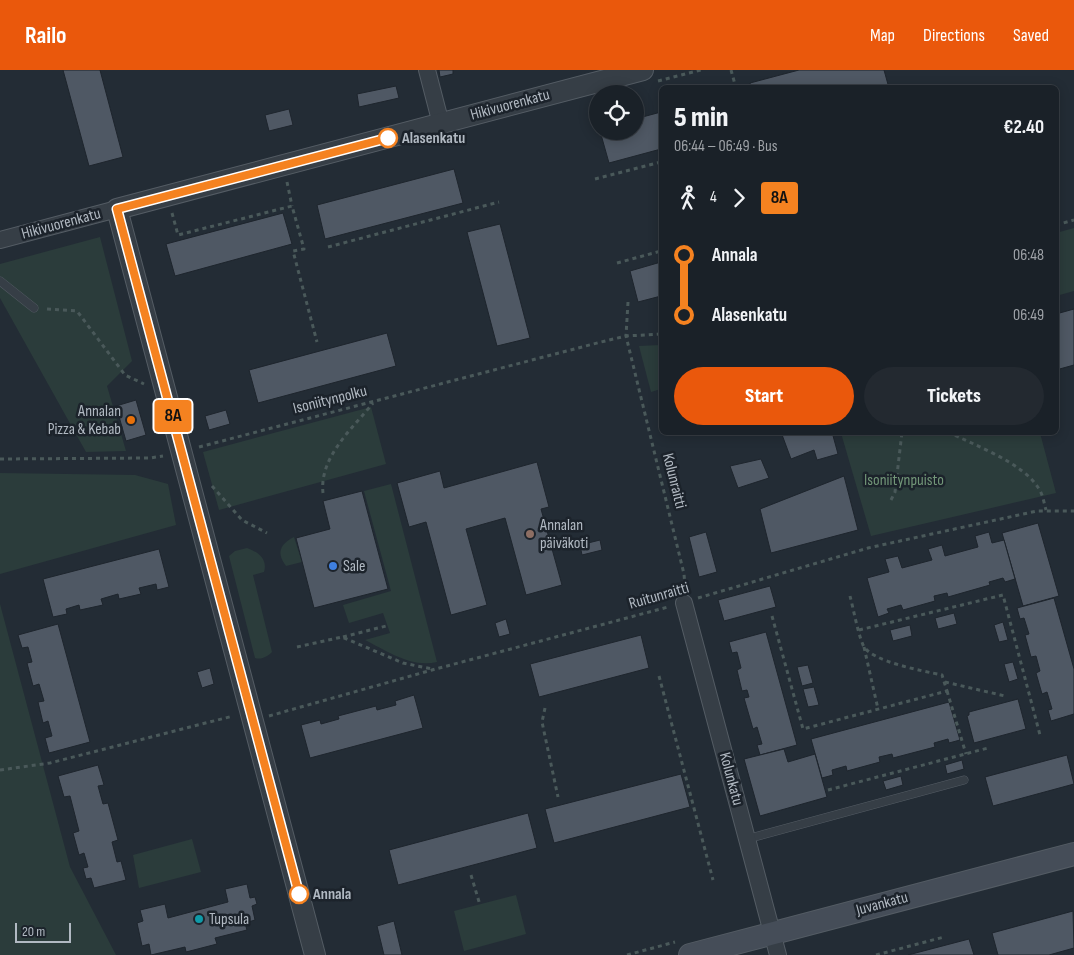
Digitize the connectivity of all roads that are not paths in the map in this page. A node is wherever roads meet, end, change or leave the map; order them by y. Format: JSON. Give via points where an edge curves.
{"nodes":[{"id":1,"x":427,"y":70,"type":"edge"},
{"id":2,"x":643,"y":70,"type":"edge"},
{"id":3,"x":441,"y":124,"type":"junction"},
{"id":4,"x":117,"y":209,"type":"junction"},
{"id":5,"x":0,"y":240,"type":"edge"},
{"id":6,"x":0,"y":281,"type":"edge"},
{"id":7,"x":34,"y":308,"type":"road end"},
{"id":8,"x":684,"y":603,"type":"road end"},
{"id":9,"x":964,"y":780,"type":"dead end"},
{"id":10,"x":747,"y":839,"type":"junction"},
{"id":11,"x":1074,"y":854,"type":"edge"},
{"id":12,"x":772,"y":933,"type":"junction"},
{"id":13,"x":315,"y":955,"type":"edge"},
{"id":14,"x":690,"y":955,"type":"edge"},
{"id":15,"x":778,"y":955,"type":"edge"}],
"edges":[{"from":1,"to":3,"type":"street"},
{"from":2,"to":3,"type":"street","name":"Hikivuorenkatu"},
{"from":3,"to":4,"type":"street","name":"Hikivuorenkatu"},
{"from":4,"to":5,"type":"street","name":"Hikivuorenkatu"},
{"from":4,"to":13,"type":"street","via":[[182,451],[245,718]]},
{"from":6,"to":7,"type":"lane"},
{"from":8,"to":10,"type":"street","name":"Kolunkatu"},
{"from":9,"to":10,"type":"lane"},
{"from":10,"to":12,"type":"street","name":"Kolunkatu"},
{"from":11,"to":12,"type":"main road","name":"Juvankatu"},
{"from":12,"to":14,"type":"main road","name":"Juvankatu"},
{"from":12,"to":15,"type":"street","name":"Kolunkatu"}]}
